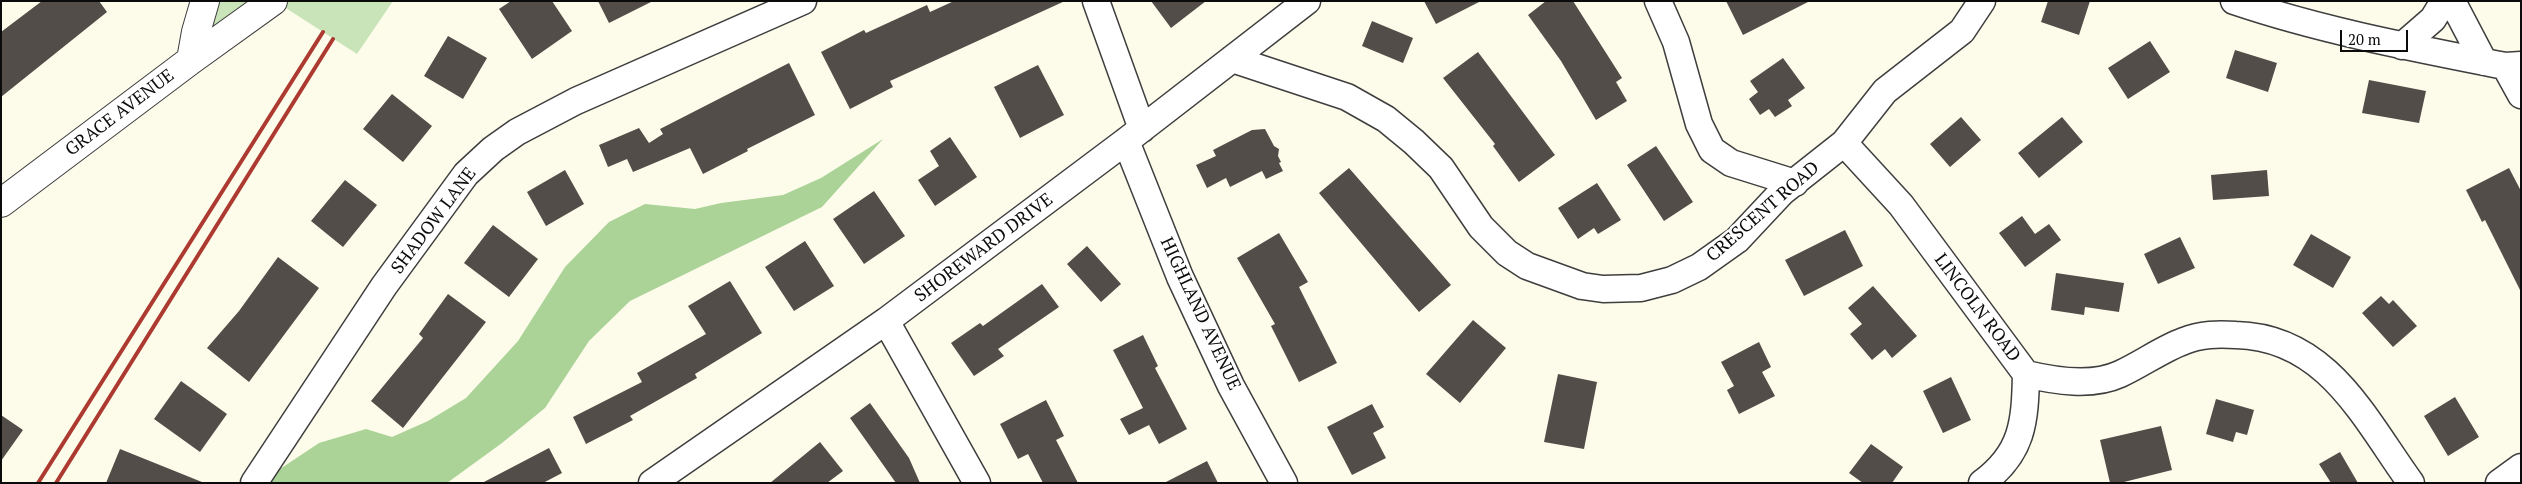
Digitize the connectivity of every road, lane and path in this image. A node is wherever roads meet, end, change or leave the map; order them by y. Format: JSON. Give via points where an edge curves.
{"nodes":[{"id":1,"x":205,"y":1,"type":"edge"},
{"id":2,"x":273,"y":1,"type":"edge"},
{"id":3,"x":803,"y":1,"type":"edge"},
{"id":4,"x":1096,"y":1,"type":"edge"},
{"id":5,"x":1307,"y":1,"type":"edge"},
{"id":6,"x":1658,"y":1,"type":"edge"},
{"id":7,"x":1982,"y":1,"type":"edge"},
{"id":8,"x":2234,"y":1,"type":"edge"},
{"id":9,"x":2444,"y":1,"type":"edge"},
{"id":10,"x":2452,"y":1,"type":"edge"},
{"id":11,"x":2402,"y":46,"type":"junction"},
{"id":12,"x":1232,"y":59,"type":"junction"},
{"id":13,"x":191,"y":60,"type":"junction"},
{"id":14,"x":2503,"y":64,"type":"edge"},
{"id":15,"x":2521,"y":95,"type":"edge"},
{"id":16,"x":1134,"y":135,"type":"junction"},
{"id":17,"x":1844,"y":143,"type":"junction"},
{"id":18,"x":1795,"y":183,"type":"junction"},
{"id":19,"x":1,"y":203,"type":"edge"},
{"id":20,"x":886,"y":320,"type":"junction"},
{"id":21,"x":2026,"y":374,"type":"junction"},
{"id":22,"x":2521,"y":467,"type":"edge"},
{"id":23,"x":254,"y":483,"type":"edge"},
{"id":24,"x":652,"y":483,"type":"edge"},
{"id":25,"x":977,"y":483,"type":"edge"},
{"id":26,"x":1284,"y":483,"type":"edge"},
{"id":27,"x":1982,"y":483,"type":"edge"},
{"id":28,"x":2411,"y":483,"type":"edge"},
{"id":29,"x":2499,"y":483,"type":"edge"}],
"edges":[{"from":1,"to":13,"type":"street","name":"GRACE AVENUE"},
{"from":2,"to":13,"type":"street"},
{"from":3,"to":23,"type":"street","name":"SHADOW LANE","via":[[576,101],[517,132],[493,149],[466,174],[384,286]]},
{"from":4,"to":16,"type":"street","name":"HIGHLAND AVENUE"},
{"from":5,"to":12,"type":"street","name":"SHOREWARD DRIVE"},
{"from":6,"to":18,"type":"street","via":[[1676,42],[1699,124],[1712,150],[1731,163]]},
{"from":7,"to":17,"type":"street","name":"CRESCENT ROAD","via":[[1962,31],[1885,91]]},
{"from":8,"to":11,"type":"street","via":[[2275,15]]},
{"from":9,"to":11,"type":"street","via":[[2433,18]]},
{"from":10,"to":14,"type":"street"},
{"from":11,"to":14,"type":"street"},
{"from":12,"to":16,"type":"street","name":"SHOREWARD DRIVE"},
{"from":12,"to":18,"type":"street","name":"CRESCENT ROAD","via":[[1330,91],[1372,110],[1414,142],[1441,168],[1481,227],[1507,253],[1527,266],[1582,286],[1641,288],[1672,280],[1699,268],[1736,240]]},
{"from":13,"to":19,"type":"street","name":"GRACE AVENUE"},
{"from":14,"to":15,"type":"street"},
{"from":16,"to":20,"type":"street","name":"SHOREWARD DRIVE"},
{"from":16,"to":26,"type":"street","name":"HIGHLAND AVENUE","via":[[1184,285],[1231,386]]},
{"from":17,"to":18,"type":"street","name":"CRESCENT ROAD"},
{"from":17,"to":21,"type":"street","name":"LINCOLN ROAD","via":[[1901,205]]},
{"from":20,"to":24,"type":"street","name":"SHOREWARD DRIVE"},
{"from":20,"to":25,"type":"street"},
{"from":21,"to":27,"type":"street","via":[[2024,409],[2013,451],[2006,463]]},
{"from":21,"to":28,"type":"street","name":"LINCOLN ROAD","via":[[2073,382],[2101,379],[2118,375],[2184,341],[2209,334],[2252,335],[2278,342],[2308,355],[2335,378]]},
{"from":22,"to":29,"type":"street"}]}
